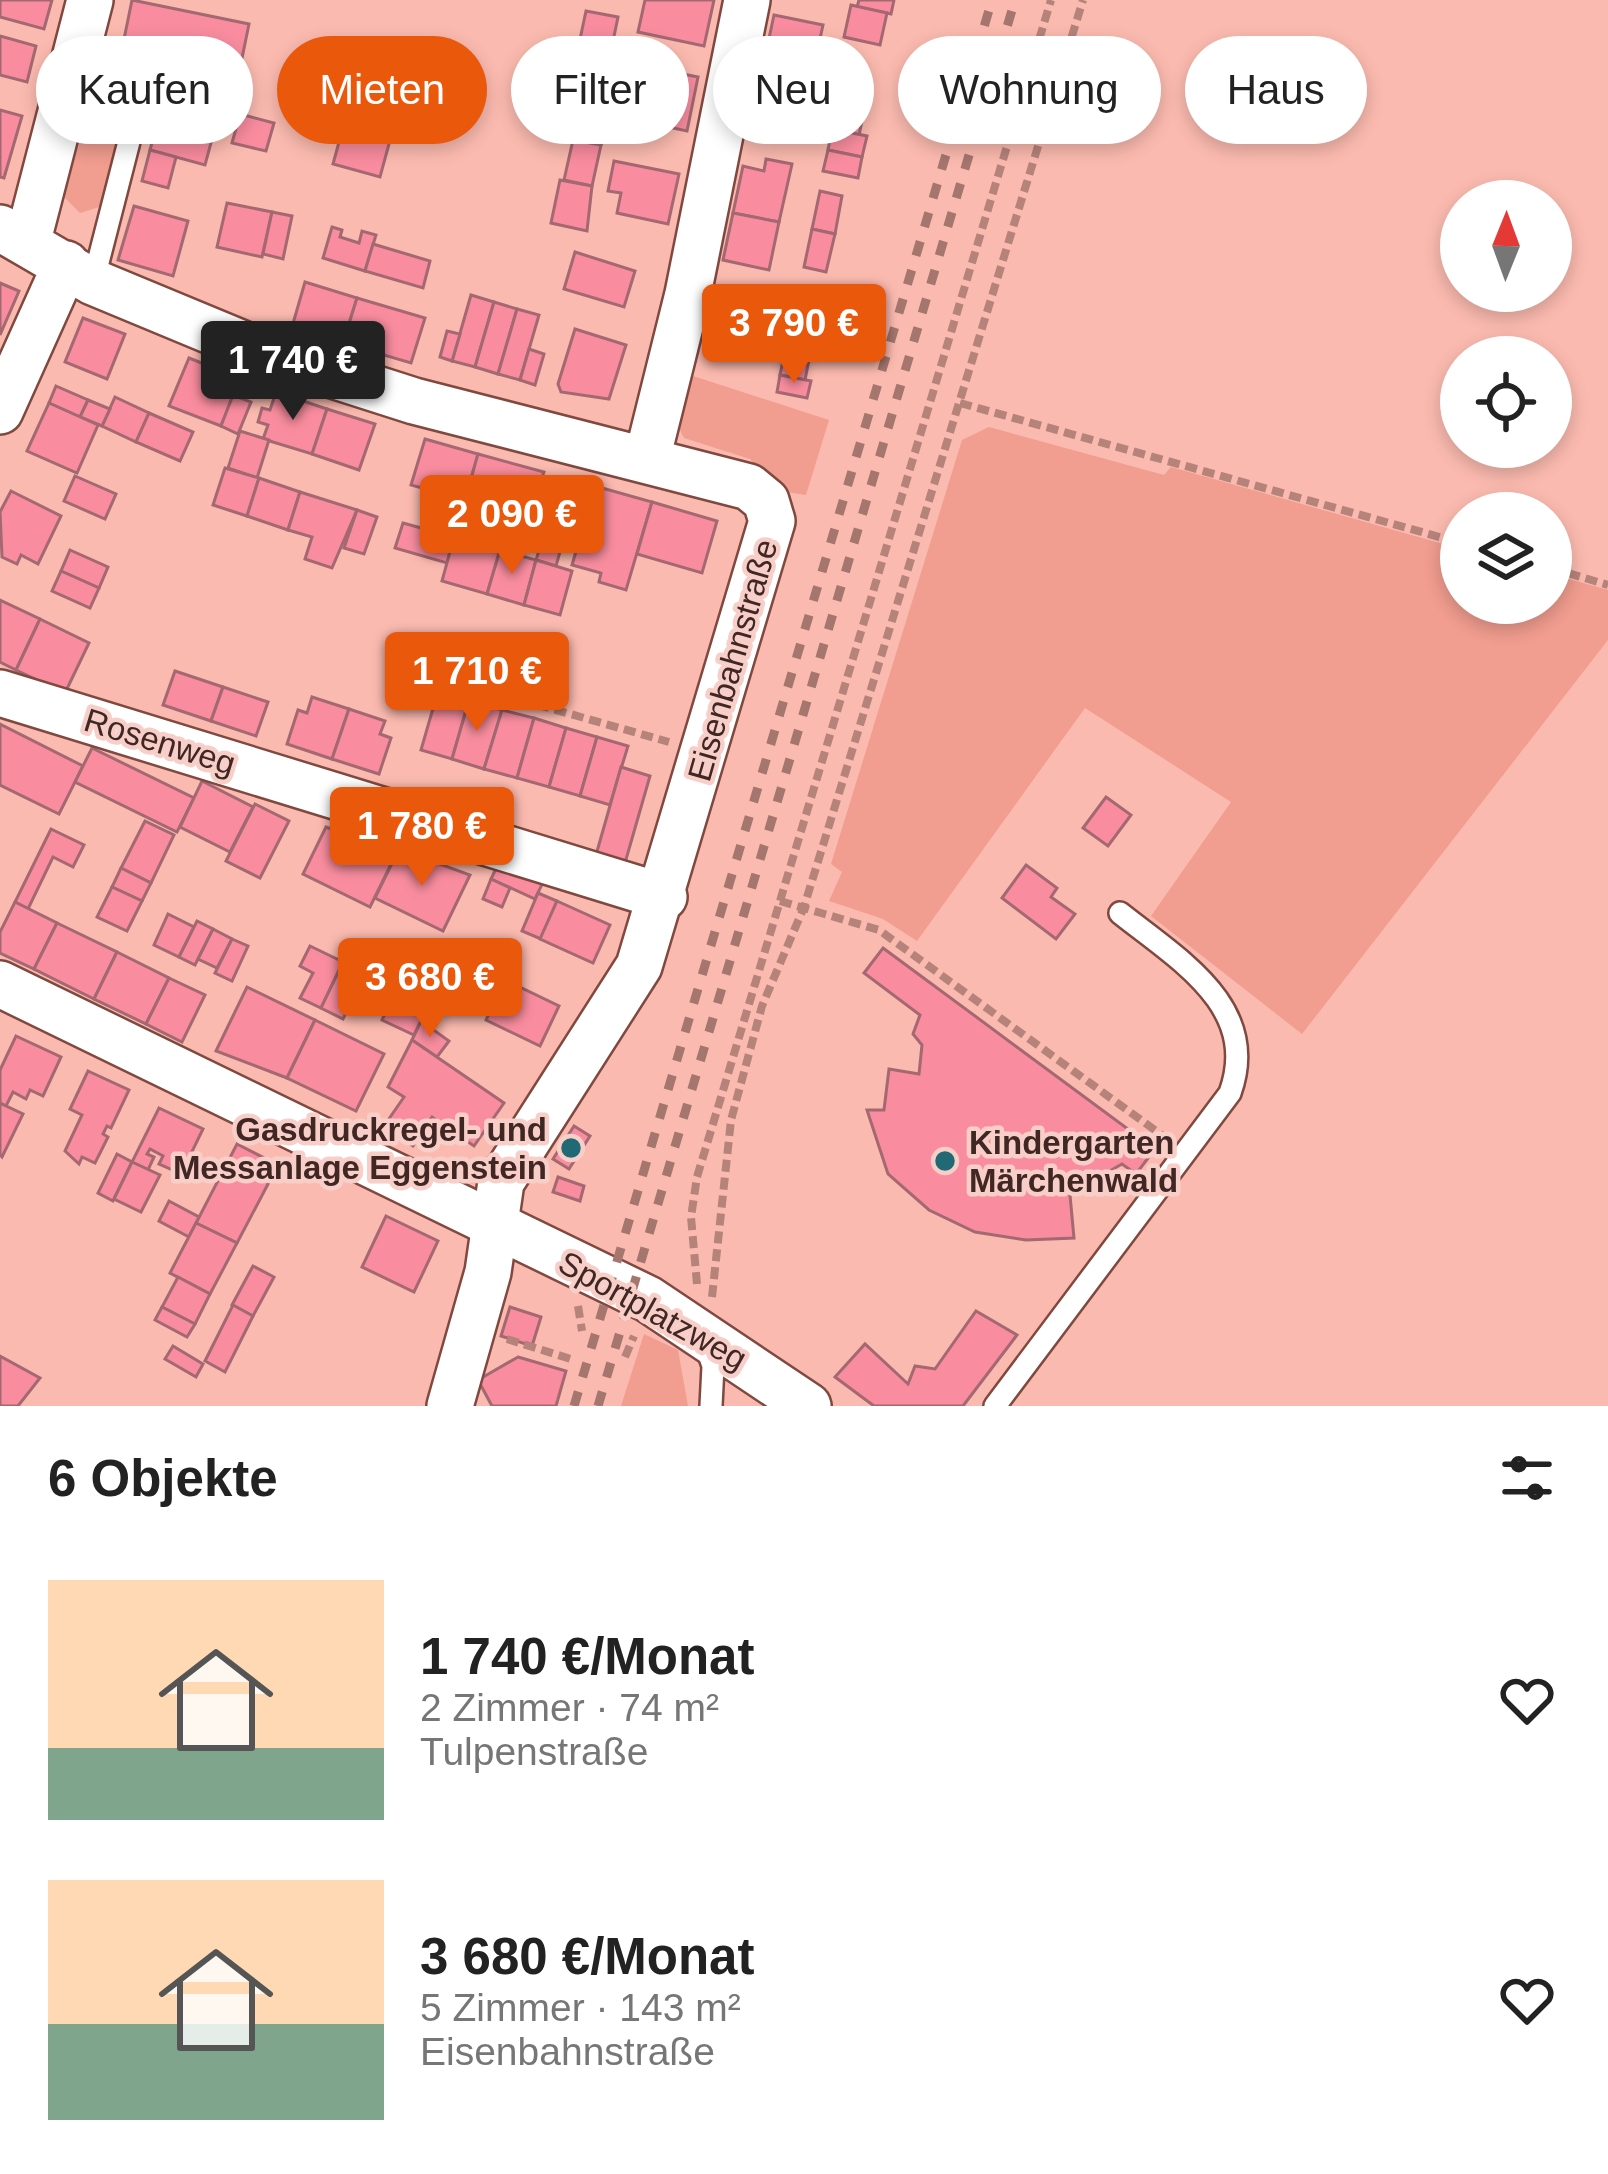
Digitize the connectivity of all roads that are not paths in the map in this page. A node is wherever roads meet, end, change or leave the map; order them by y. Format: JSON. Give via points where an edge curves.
{"nodes":[{"id":1,"x":91,"y":0,"type":"edge"},
{"id":2,"x":747,"y":0,"type":"edge"},
{"id":3,"x":82,"y":36,"type":"edge"},
{"id":4,"x":47,"y":144,"type":"edge"},
{"id":5,"x":123,"y":144,"type":"edge"},
{"id":6,"x":14,"y":234,"type":"edge"},
{"id":7,"x":80,"y":273,"type":"junction"},
{"id":8,"x":0,"y":411,"type":"edge"},
{"id":9,"x":646,"y":459,"type":"junction"},
{"id":10,"x":0,"y":693,"type":"edge"},
{"id":11,"x":664,"y":897,"type":"junction"},
{"id":12,"x":1120,"y":913,"type":"dead end"},
{"id":13,"x":0,"y":984,"type":"edge"},
{"id":14,"x":491,"y":1224,"type":"junction"},
{"id":15,"x":701,"y":1333,"type":"junction"},
{"id":16,"x":450,"y":1406,"type":"edge"},
{"id":17,"x":711,"y":1406,"type":"edge"},
{"id":18,"x":808,"y":1406,"type":"edge"},
{"id":19,"x":995,"y":1406,"type":"edge"}],
"edges":[{"from":1,"to":3,"type":"street"},
{"from":2,"to":9,"type":"street"},
{"from":4,"to":6,"type":"street"},
{"from":5,"to":7,"type":"lane"},
{"from":6,"to":7,"type":"street"},
{"from":7,"to":8,"type":"street"},
{"from":7,"to":9,"type":"street","via":[[307,367]]},
{"from":9,"to":11,"type":"street","name":"Eisenbahnstraße","via":[[749,487],[766,501],[772,521]]},
{"from":10,"to":11,"type":"street","name":"Rosenweg"},
{"from":11,"to":14,"type":"street","name":"Eisenbahnstraße","via":[[639,966],[501,1181]]},
{"from":12,"to":19,"type":"lane","via":[[1210,990],[1239,1039],[1240,1063],[1230,1093]]},
{"from":13,"to":14,"type":"street","name":"Sportplatzweg"},
{"from":14,"to":15,"type":"street","name":"Sportplatzweg"},
{"from":14,"to":16,"type":"street","name":"Eisenbahnstraße","via":[[488,1272]]},
{"from":15,"to":17,"type":"lane","via":[[713,1366]]},
{"from":15,"to":18,"type":"street","name":"Sportplatzweg"}]}
